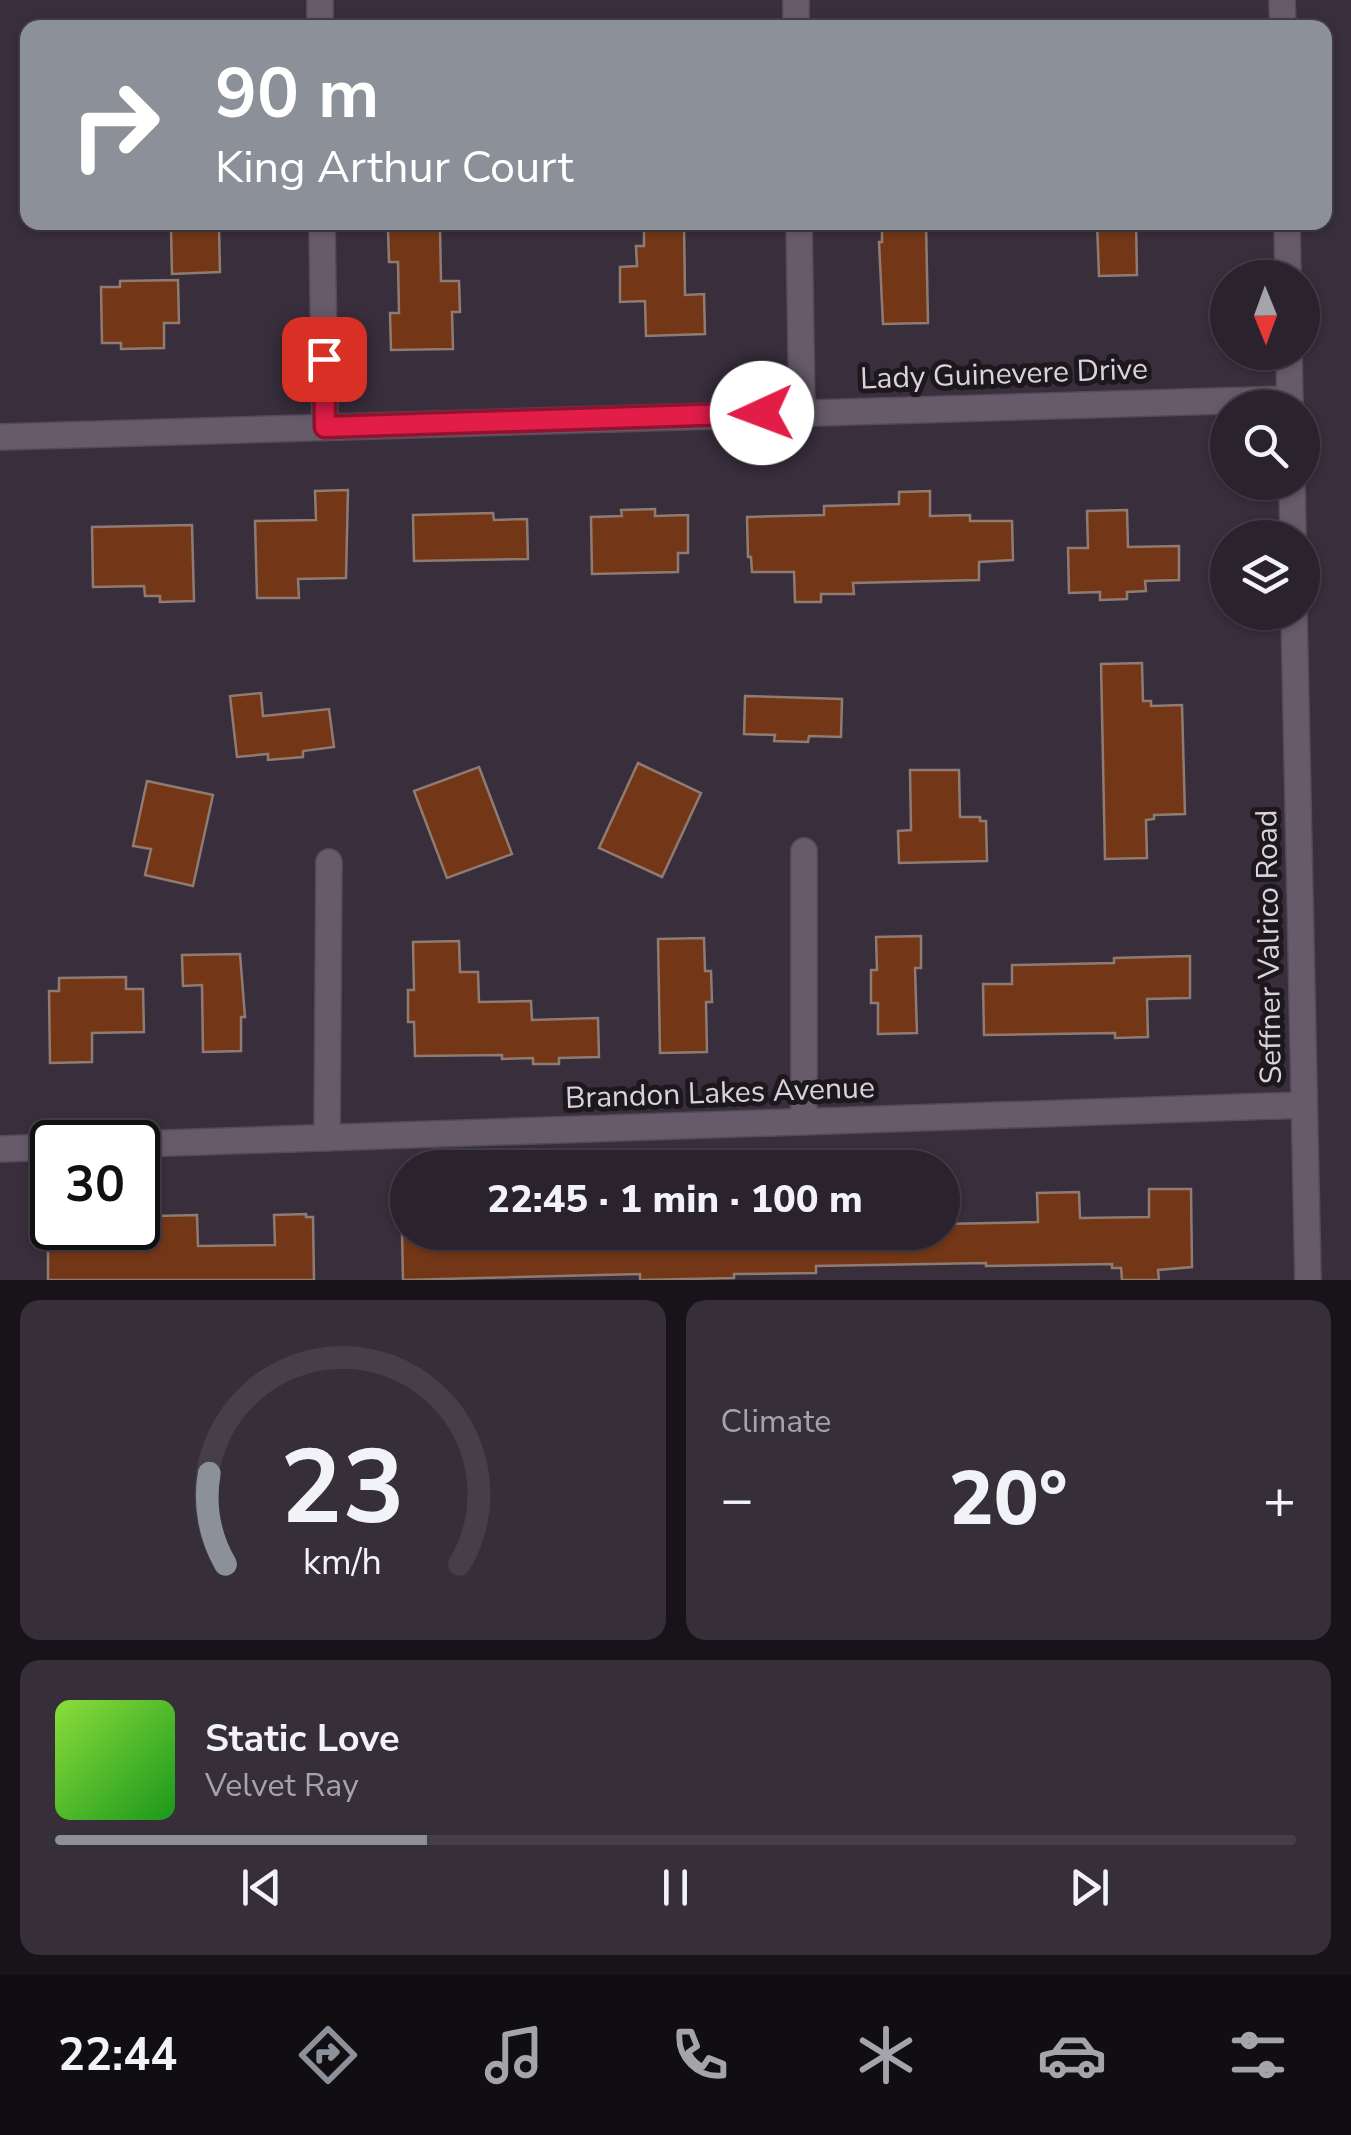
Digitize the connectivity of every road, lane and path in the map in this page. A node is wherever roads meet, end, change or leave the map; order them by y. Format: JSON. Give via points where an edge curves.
{"nodes":[{"id":1,"x":322,"y":230,"type":"edge"},
{"id":2,"x":799,"y":230,"type":"edge"},
{"id":3,"x":1287,"y":230,"type":"edge"},
{"id":4,"x":1288,"y":260,"type":"edge"},
{"id":5,"x":1210,"y":404,"type":"edge"},
{"id":6,"x":802,"y":412,"type":"junction"},
{"id":7,"x":325,"y":427,"type":"junction"},
{"id":8,"x":0,"y":437,"type":"edge"},
{"id":9,"x":1294,"y":630,"type":"edge"},
{"id":10,"x":804,"y":851,"type":"dead end"},
{"id":11,"x":329,"y":862,"type":"dead end"},
{"id":12,"x":1304,"y":1105,"type":"junction"},
{"id":13,"x":804,"y":1122,"type":"junction"},
{"id":14,"x":326,"y":1138,"type":"junction"},
{"id":15,"x":160,"y":1143,"type":"edge"},
{"id":16,"x":30,"y":1148,"type":"edge"},
{"id":17,"x":0,"y":1149,"type":"edge"},
{"id":18,"x":1308,"y":1280,"type":"edge"}],
"edges":[{"from":1,"to":7,"type":"street"},
{"from":2,"to":6,"type":"street"},
{"from":3,"to":4,"type":"street"},
{"from":5,"to":6,"type":"street","name":"Lady Guinevere Drive"},
{"from":6,"to":7,"type":"street","name":"Lady Guinevere Drive"},
{"from":7,"to":8,"type":"street","name":"Lady Guinevere Drive"},
{"from":9,"to":12,"type":"street","name":"Seffner Valrico Road"},
{"from":10,"to":13,"type":"street"},
{"from":11,"to":14,"type":"street"},
{"from":12,"to":13,"type":"street","name":"Brandon Lakes Avenue"},
{"from":12,"to":18,"type":"street","name":"Seffner Valrico Road"},
{"from":13,"to":14,"type":"street","name":"Brandon Lakes Avenue"},
{"from":14,"to":15,"type":"street","name":"Brandon Lakes Avenue"},
{"from":16,"to":17,"type":"street"}]}
